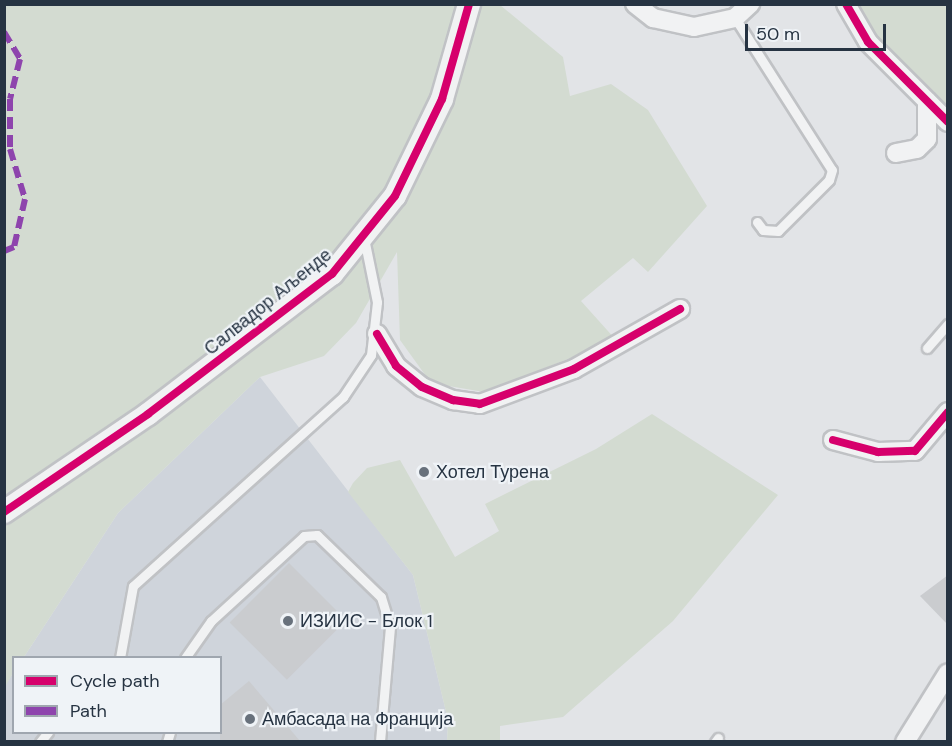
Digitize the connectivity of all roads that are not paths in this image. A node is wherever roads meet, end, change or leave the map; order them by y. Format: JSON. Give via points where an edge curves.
{"nodes":[{"id":1,"x":469,"y":4,"type":"edge"},
{"id":2,"x":635,"y":4,"type":"edge"},
{"id":3,"x":750,"y":4,"type":"edge"},
{"id":4,"x":846,"y":4,"type":"edge"},
{"id":5,"x":735,"y":18,"type":"junction"},
{"id":6,"x":927,"y":102,"type":"junction"},
{"id":7,"x":948,"y":122,"type":"edge"},
{"id":8,"x":896,"y":153,"type":"dead end"},
{"id":9,"x":757,"y":222,"type":"dead end"},
{"id":10,"x":364,"y":237,"type":"junction"},
{"id":11,"x":680,"y":309,"type":"dead end"},
{"id":12,"x":948,"y":324,"type":"edge"},
{"id":13,"x":377,"y":334,"type":"junction"},
{"id":14,"x":927,"y":348,"type":"dead end"},
{"id":15,"x":948,"y":412,"type":"edge"},
{"id":16,"x":833,"y":440,"type":"dead end"},
{"id":17,"x":4,"y":512,"type":"edge"},
{"id":18,"x":120,"y":656,"type":"edge"},
{"id":19,"x":186,"y":656,"type":"edge"},
{"id":20,"x":948,"y":673,"type":"edge"},
{"id":21,"x":380,"y":741,"type":"edge"},
{"id":22,"x":905,"y":741,"type":"edge"}],
"edges":[{"from":1,"to":10,"type":"street","name":"Салвадор Аљенде","via":[[441,99],[395,196]]},
{"from":2,"to":5,"type":"street","via":[[653,18],[694,27]]},
{"from":3,"to":5,"type":"street"},
{"from":4,"to":6,"type":"street","via":[[867,42]]},
{"from":5,"to":9,"type":"lane","via":[[832,170],[829,180],[778,231],[763,230]]},
{"from":6,"to":7,"type":"street"},
{"from":6,"to":8,"type":"street","via":[[927,140],[917,150]]},
{"from":10,"to":13,"type":"lane","via":[[377,302]]},
{"from":10,"to":17,"type":"street","name":"Салвадор Аљенде","via":[[332,274],[249,340]]},
{"from":11,"to":13,"type":"street","via":[[574,369],[480,404],[453,400],[422,387],[396,366]]},
{"from":12,"to":14,"type":"lane"},
{"from":13,"to":18,"type":"lane","via":[[371,355],[343,397],[133,586]]},
{"from":15,"to":16,"type":"street","via":[[915,451],[878,452]]},
{"from":19,"to":21,"type":"lane","via":[[211,621],[304,536],[317,535],[381,597],[390,627]]},
{"from":20,"to":22,"type":"street"}]}
